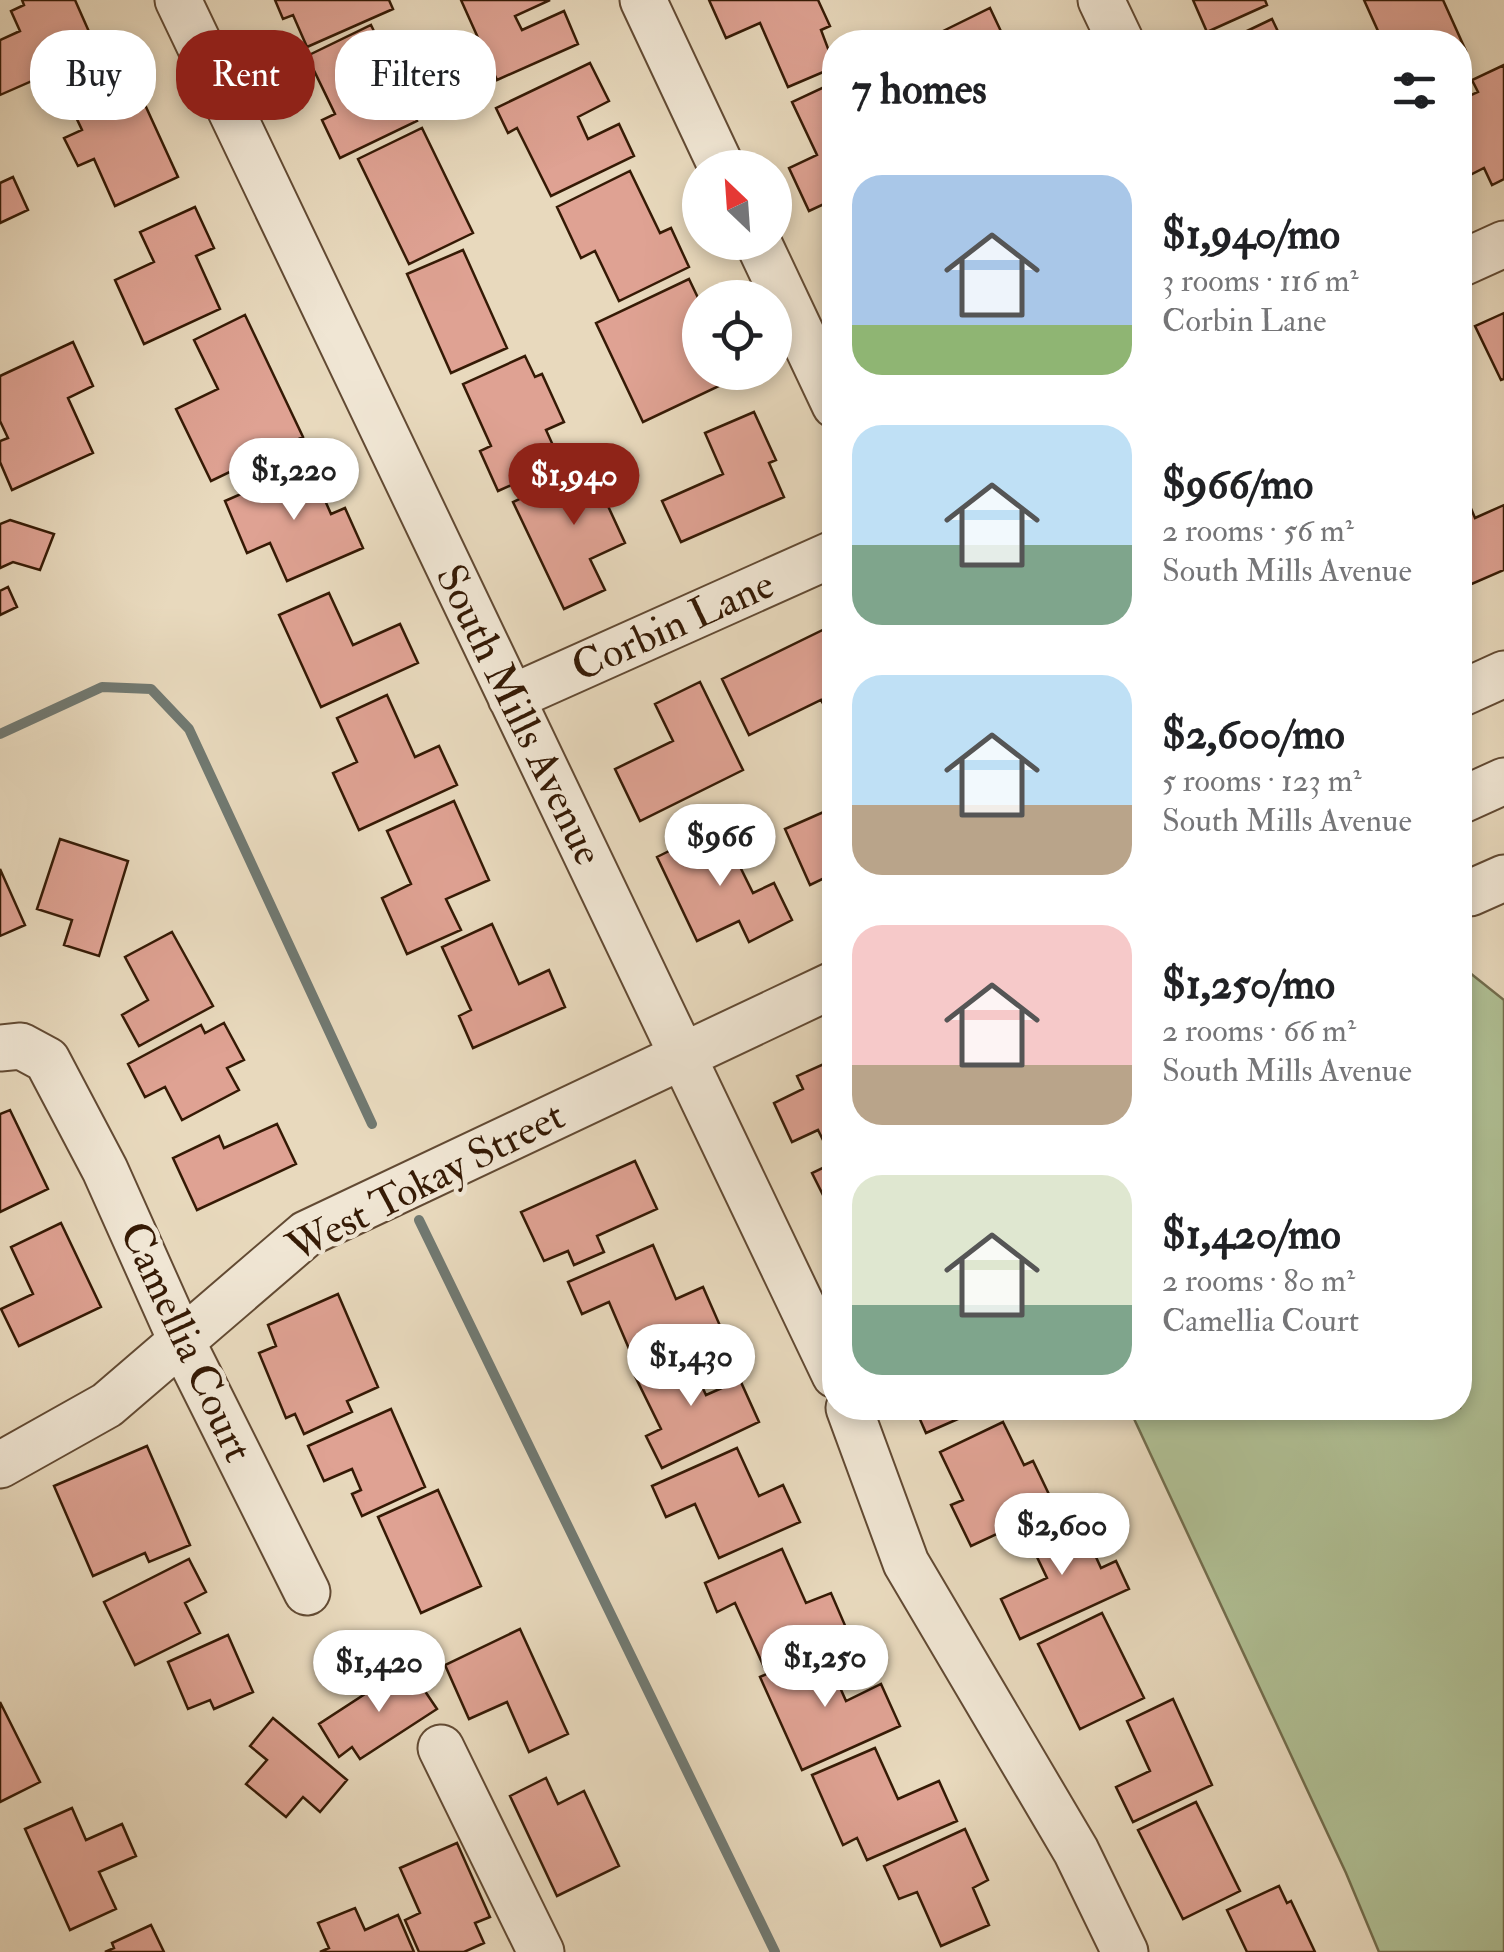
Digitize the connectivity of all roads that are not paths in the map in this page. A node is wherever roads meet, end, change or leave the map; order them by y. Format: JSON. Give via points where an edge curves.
{"nodes":[{"id":1,"x":178,"y":0,"type":"edge"},
{"id":2,"x":643,"y":0,"type":"edge"},
{"id":3,"x":1100,"y":0,"type":"edge"},
{"id":4,"x":1115,"y":30,"type":"edge"},
{"id":5,"x":714,"y":150,"type":"edge"},
{"id":6,"x":1504,"y":244,"type":"edge"},
{"id":7,"x":1472,"y":259,"type":"edge"},
{"id":8,"x":766,"y":260,"type":"edge"},
{"id":9,"x":822,"y":378,"type":"edge"},
{"id":10,"x":822,"y":559,"type":"edge"},
{"id":11,"x":1504,"y":674,"type":"edge"},
{"id":12,"x":1472,"y":689,"type":"edge"},
{"id":13,"x":510,"y":698,"type":"junction"},
{"id":14,"x":1504,"y":781,"type":"edge"},
{"id":15,"x":1472,"y":796,"type":"edge"},
{"id":16,"x":1504,"y":878,"type":"edge"},
{"id":17,"x":1472,"y":892,"type":"edge"},
{"id":18,"x":822,"y":990,"type":"edge"},
{"id":19,"x":0,"y":1048,"type":"edge"},
{"id":20,"x":681,"y":1054,"type":"junction"},
{"id":21,"x":181,"y":1340,"type":"junction"},
{"id":22,"x":822,"y":1349,"type":"edge"},
{"id":23,"x":853,"y":1420,"type":"edge"},
{"id":24,"x":0,"y":1465,"type":"edge"},
{"id":25,"x":307,"y":1592,"type":"dead end"},
{"id":26,"x":441,"y":1748,"type":"dead end"},
{"id":27,"x":541,"y":1952,"type":"edge"},
{"id":28,"x":1125,"y":1952,"type":"edge"}],
"edges":[{"from":1,"to":13,"type":"street","name":"South Mills Avenue"},
{"from":2,"to":5,"type":"street"},
{"from":3,"to":4,"type":"street"},
{"from":6,"to":7,"type":"street"},
{"from":8,"to":9,"type":"street"},
{"from":10,"to":13,"type":"street","name":"Corbin Lane"},
{"from":11,"to":12,"type":"street"},
{"from":13,"to":20,"type":"street","name":"South Mills Avenue"},
{"from":14,"to":15,"type":"street"},
{"from":16,"to":17,"type":"street"},
{"from":18,"to":20,"type":"street","name":"West Tokay Street"},
{"from":19,"to":21,"type":"street","name":"Camellia Court","via":[[22,1046],[47,1060]]},
{"from":20,"to":21,"type":"street","name":"West Tokay Street","via":[[306,1234]]},
{"from":20,"to":22,"type":"street","name":"South Mills Avenue"},
{"from":21,"to":24,"type":"street","name":"West Tokay Street","via":[[107,1405]]},
{"from":21,"to":25,"type":"street","name":"Camellia Court"},
{"from":23,"to":28,"type":"street","via":[[906,1563],[1076,1851]]},
{"from":26,"to":27,"type":"street"}]}
